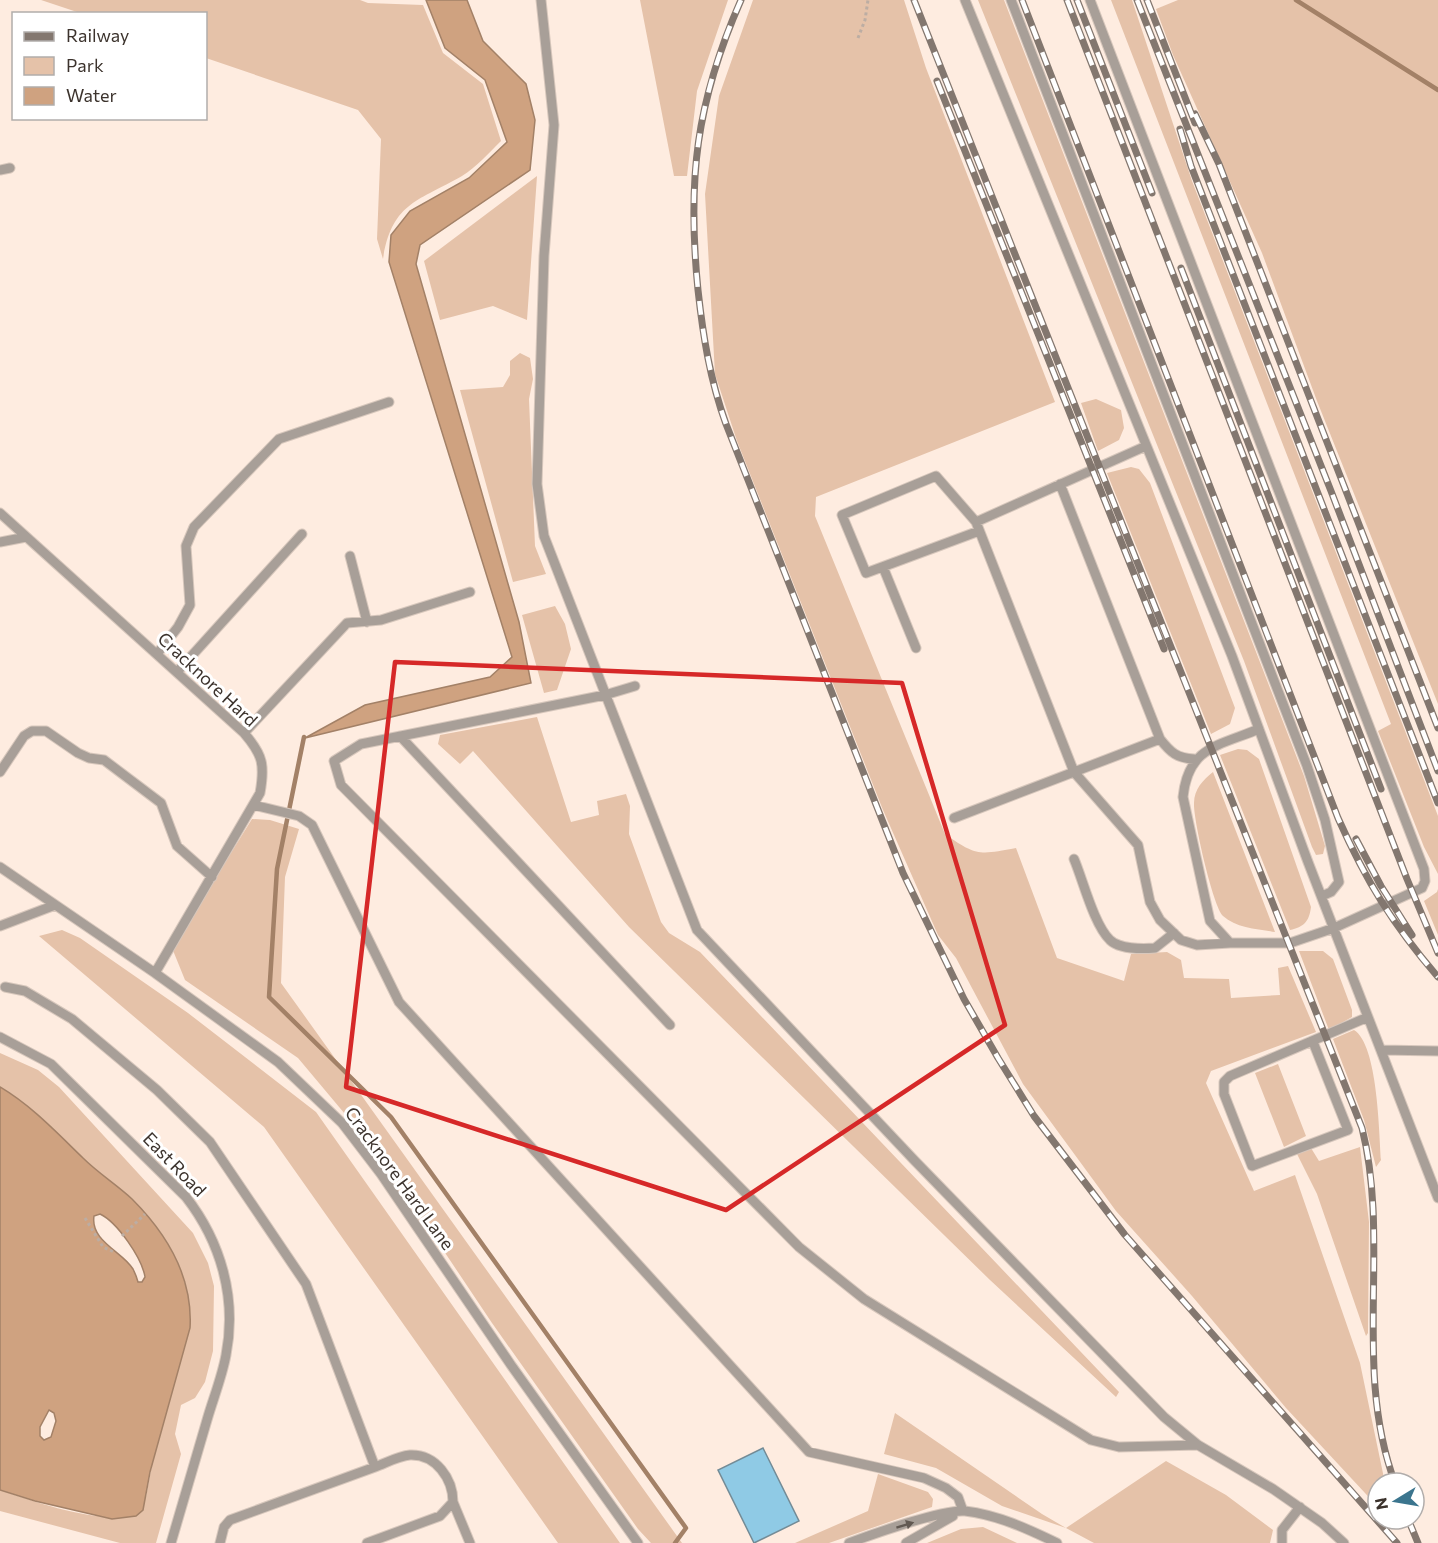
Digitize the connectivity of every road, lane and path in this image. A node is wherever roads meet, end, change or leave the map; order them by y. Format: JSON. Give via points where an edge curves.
{"nodes":[{"id":1,"x":541,"y":0,"type":"edge"},
{"id":2,"x":868,"y":0,"type":"edge"},
{"id":3,"x":965,"y":0,"type":"edge"},
{"id":4,"x":1011,"y":0,"type":"edge"},
{"id":5,"x":1090,"y":0,"type":"edge"},
{"id":6,"x":858,"y":38,"type":"dead end"},
{"id":7,"x":389,"y":402,"type":"dead end"},
{"id":8,"x":1146,"y":446,"type":"junction"},
{"id":9,"x":1060,"y":484,"type":"junction"},
{"id":10,"x":0,"y":513,"type":"edge"},
{"id":11,"x":978,"y":526,"type":"junction"},
{"id":12,"x":302,"y":534,"type":"dead end"},
{"id":13,"x":26,"y":537,"type":"junction"},
{"id":14,"x":0,"y":542,"type":"edge"},
{"id":15,"x":350,"y":556,"type":"dead end"},
{"id":16,"x":883,"y":567,"type":"junction"},
{"id":17,"x":470,"y":592,"type":"dead end"},
{"id":18,"x":367,"y":622,"type":"junction"},
{"id":19,"x":916,"y":648,"type":"dead end"},
{"id":20,"x":157,"y":654,"type":"junction"},
{"id":21,"x":177,"y":672,"type":"junction"},
{"id":22,"x":635,"y":686,"type":"dead end"},
{"id":23,"x":605,"y":695,"type":"junction"},
{"id":24,"x":1259,"y":729,"type":"junction"},
{"id":25,"x":244,"y":733,"type":"junction"},
{"id":26,"x":400,"y":736,"type":"junction"},
{"id":27,"x":1160,"y":739,"type":"junction"},
{"id":28,"x":1194,"y":759,"type":"junction"},
{"id":29,"x":0,"y":772,"type":"edge"},
{"id":30,"x":1074,"y":772,"type":"junction"},
{"id":31,"x":254,"y":805,"type":"junction"},
{"id":32,"x":954,"y":818,"type":"dead end"},
{"id":33,"x":1074,"y":859,"type":"dead end"},
{"id":34,"x":0,"y":867,"type":"edge"},
{"id":35,"x":212,"y":877,"type":"junction"},
{"id":36,"x":1322,"y":896,"type":"junction"},
{"id":37,"x":55,"y":905,"type":"junction"},
{"id":38,"x":0,"y":926,"type":"edge"},
{"id":39,"x":1334,"y":928,"type":"junction"},
{"id":40,"x":1174,"y":933,"type":"junction"},
{"id":41,"x":1230,"y":943,"type":"junction"},
{"id":42,"x":155,"y":973,"type":"junction"},
{"id":43,"x":5,"y":987,"type":"dead end"},
{"id":44,"x":1368,"y":1017,"type":"junction"},
{"id":45,"x":670,"y":1026,"type":"dead end"},
{"id":46,"x":0,"y":1037,"type":"edge"},
{"id":47,"x":1313,"y":1042,"type":"junction"},
{"id":48,"x":1381,"y":1050,"type":"junction"},
{"id":49,"x":1438,"y":1051,"type":"edge"},
{"id":50,"x":1438,"y":1198,"type":"edge"},
{"id":51,"x":145,"y":1214,"type":"dead end"},
{"id":52,"x":85,"y":1218,"type":"dead end"},
{"id":53,"x":122,"y":1236,"type":"dead end"},
{"id":54,"x":114,"y":1252,"type":"dead end"},
{"id":55,"x":1198,"y":1445,"type":"junction"},
{"id":56,"x":375,"y":1467,"type":"junction"},
{"id":57,"x":453,"y":1502,"type":"junction"},
{"id":58,"x":1300,"y":1508,"type":"junction"},
{"id":59,"x":963,"y":1511,"type":"junction"},
{"id":60,"x":171,"y":1543,"type":"edge"},
{"id":61,"x":220,"y":1543,"type":"edge"},
{"id":62,"x":367,"y":1543,"type":"edge"},
{"id":63,"x":470,"y":1543,"type":"edge"},
{"id":64,"x":638,"y":1543,"type":"edge"},
{"id":65,"x":849,"y":1543,"type":"edge"},
{"id":66,"x":906,"y":1543,"type":"edge"},
{"id":67,"x":1057,"y":1543,"type":"edge"},
{"id":68,"x":1282,"y":1543,"type":"edge"},
{"id":69,"x":1344,"y":1543,"type":"edge"}],
"edges":[{"from":1,"to":23,"type":"lane","via":[[554,125],[544,256],[537,484],[544,536]]},
{"from":2,"to":6,"type":"path"},
{"from":3,"to":8,"type":"lane"},
{"from":4,"to":36,"type":"lane","via":[[1307,766],[1339,882]]},
{"from":5,"to":39,"type":"lane","via":[[1424,869],[1422,888],[1413,894]]},
{"from":7,"to":20,"type":"lane","via":[[279,439],[194,526],[186,546],[190,605]]},
{"from":8,"to":9,"type":"lane"},
{"from":8,"to":24,"type":"lane"},
{"from":9,"to":11,"type":"lane"},
{"from":9,"to":27,"type":"lane"},
{"from":10,"to":13,"type":"lane","name":"Cracknore Hard"},
{"from":11,"to":16,"type":"lane"},
{"from":11,"to":16,"type":"lane","via":[[936,476],[842,515],[866,573]]},
{"from":11,"to":30,"type":"lane"},
{"from":12,"to":21,"type":"lane"},
{"from":13,"to":14,"type":"lane"},
{"from":13,"to":20,"type":"lane","name":"Cracknore Hard"},
{"from":15,"to":18,"type":"lane"},
{"from":16,"to":19,"type":"lane"},
{"from":17,"to":18,"type":"lane"},
{"from":18,"to":25,"type":"lane","via":[[347,623]]},
{"from":20,"to":21,"type":"lane","name":"Cracknore Hard"},
{"from":21,"to":25,"type":"lane","name":"Cracknore Hard"},
{"from":22,"to":23,"type":"lane"},
{"from":23,"to":26,"type":"lane"},
{"from":23,"to":55,"type":"lane","via":[[697,930],[1075,1328],[1164,1417]]},
{"from":24,"to":28,"type":"lane"},
{"from":24,"to":36,"type":"lane"},
{"from":25,"to":31,"type":"lane","name":"Cracknore Hard","via":[[259,750],[264,771]]},
{"from":26,"to":45,"type":"lane"},
{"from":26,"to":55,"type":"lane","via":[[361,744],[341,754],[334,761],[341,784],[799,1247],[864,1299],[1091,1440],[1119,1447]]},
{"from":27,"to":28,"type":"lane","via":[[1170,753]]},
{"from":27,"to":30,"type":"lane"},
{"from":28,"to":41,"type":"lane","via":[[1185,777],[1183,797],[1210,921]]},
{"from":29,"to":35,"type":"lane","via":[[24,736],[32,731],[46,731],[78,753],[104,760],[161,803],[177,846]]},
{"from":30,"to":32,"type":"lane"},
{"from":30,"to":40,"type":"lane","via":[[1138,844],[1150,902],[1160,920]]},
{"from":31,"to":35,"type":"lane","name":"Cracknore Hard"},
{"from":31,"to":59,"type":"lane","via":[[299,816],[312,825],[399,1002],[809,1452],[924,1478],[958,1497]]},
{"from":33,"to":40,"type":"lane","via":[[1109,940],[1155,948]]},
{"from":34,"to":37,"type":"lane","name":"Cracknore Hard Lane"},
{"from":35,"to":42,"type":"lane","name":"Cracknore Hard"},
{"from":36,"to":39,"type":"lane"},
{"from":37,"to":38,"type":"lane"},
{"from":37,"to":42,"type":"lane","name":"Cracknore Hard Lane"},
{"from":39,"to":41,"type":"lane","via":[[1290,943]]},
{"from":39,"to":44,"type":"lane"},
{"from":40,"to":41,"type":"lane","via":[[1197,945]]},
{"from":42,"to":64,"type":"lane","name":"Cracknore Hard Lane","via":[[278,1062],[342,1123]]},
{"from":43,"to":56,"type":"lane","via":[[25,991],[72,1019],[157,1090],[210,1142],[306,1284]]},
{"from":44,"to":47,"type":"lane"},
{"from":44,"to":48,"type":"lane"},
{"from":46,"to":60,"type":"lane","name":"East Road","via":[[51,1064],[171,1182],[201,1216],[218,1254],[229,1305],[226,1357]]},
{"from":47,"to":47,"type":"lane","via":[[1230,1076],[1224,1082],[1224,1094],[1252,1166],[1348,1130]]},
{"from":48,"to":49,"type":"lane"},
{"from":48,"to":50,"type":"lane"},
{"from":51,"to":53,"type":"path"},
{"from":52,"to":54,"type":"path","via":[[103,1247]]},
{"from":55,"to":58,"type":"lane"},
{"from":56,"to":57,"type":"lane","via":[[405,1456],[421,1456],[440,1467],[449,1480]]},
{"from":56,"to":61,"type":"lane","via":[[230,1520]]},
{"from":57,"to":62,"type":"lane","via":[[440,1516]]},
{"from":57,"to":63,"type":"lane"},
{"from":58,"to":68,"type":"lane","via":[[1282,1530]]},
{"from":58,"to":69,"type":"lane"},
{"from":65,"to":59,"type":"lane","one_way":true},
{"from":59,"to":66,"type":"lane"},
{"from":59,"to":67,"type":"lane","via":[[1014,1523]]}]}
